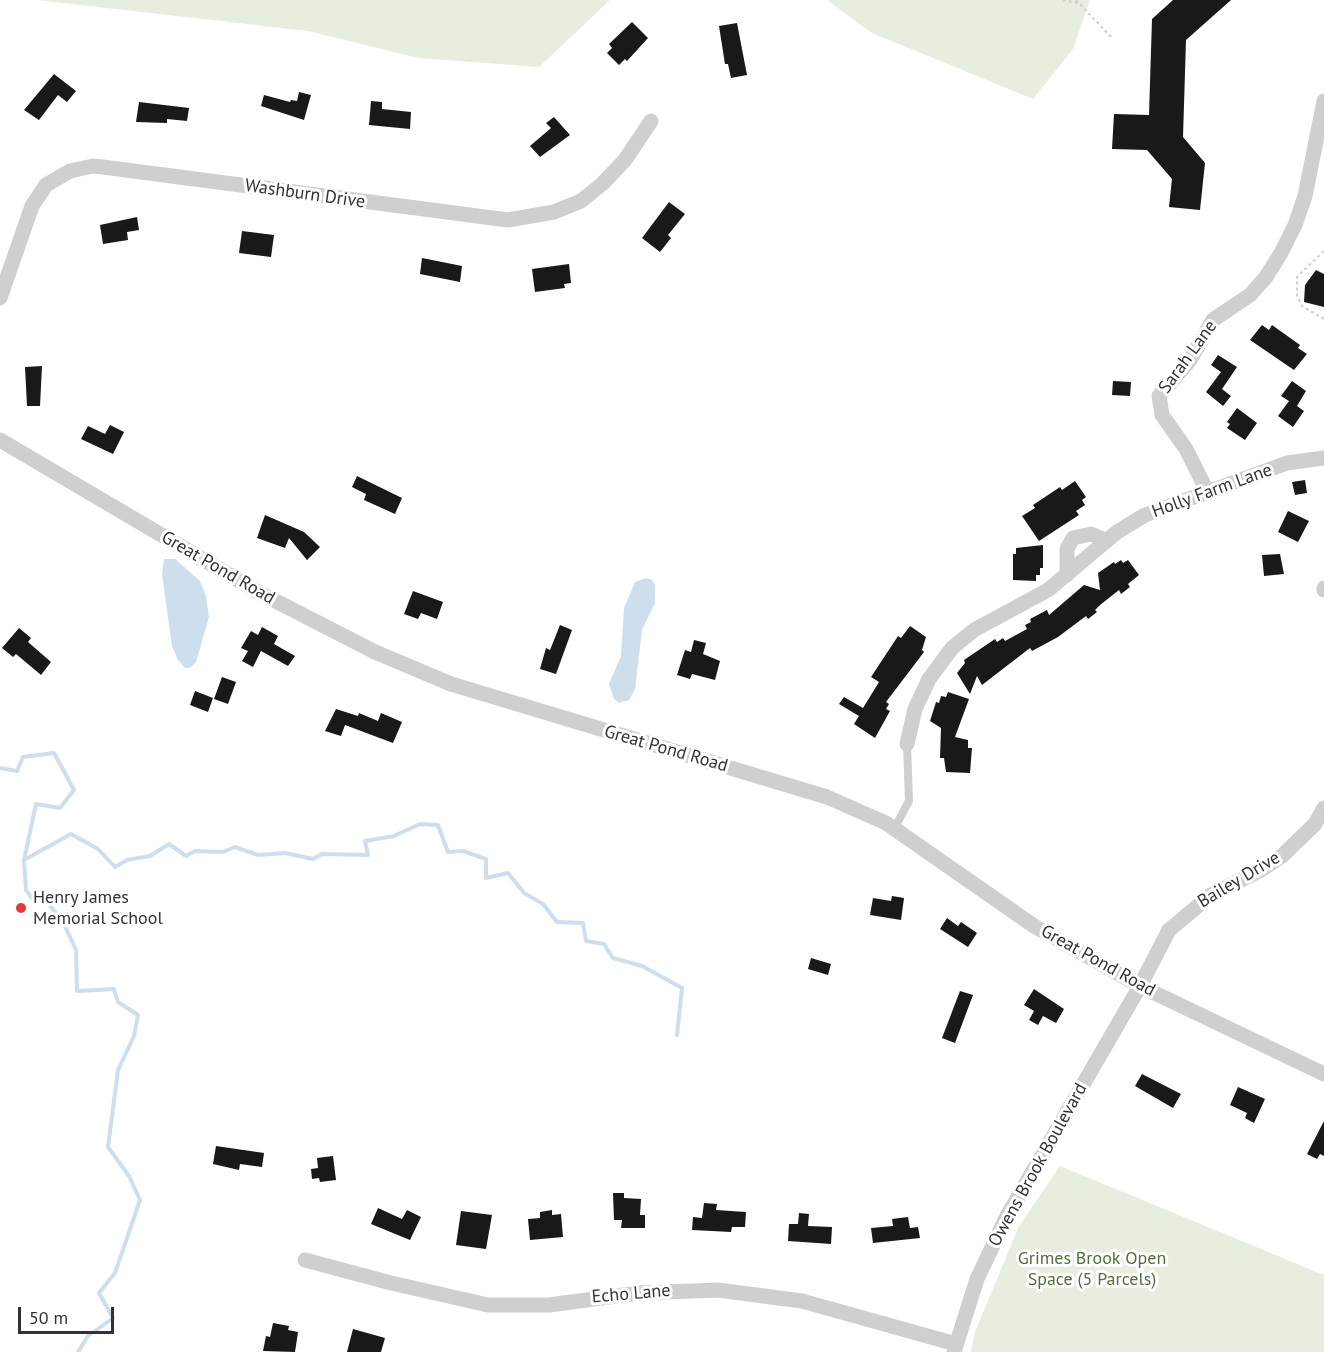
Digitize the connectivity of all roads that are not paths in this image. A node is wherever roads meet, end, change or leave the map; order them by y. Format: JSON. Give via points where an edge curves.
{"nodes":[{"id":1,"x":1324,"y":100,"type":"edge"},
{"id":2,"x":651,"y":121,"type":"dead end"},
{"id":3,"x":0,"y":298,"type":"edge"},
{"id":4,"x":0,"y":440,"type":"edge"},
{"id":5,"x":1324,"y":458,"type":"edge"},
{"id":6,"x":1207,"y":491,"type":"junction"},
{"id":7,"x":1107,"y":541,"type":"junction"},
{"id":8,"x":1067,"y":575,"type":"junction"},
{"id":9,"x":907,"y":744,"type":"joint"},
{"id":10,"x":1324,"y":808,"type":"edge"},
{"id":11,"x":894,"y":829,"type":"junction"},
{"id":12,"x":1140,"y":986,"type":"junction"},
{"id":13,"x":1324,"y":1074,"type":"edge"},
{"id":14,"x":304,"y":1260,"type":"dead end"},
{"id":15,"x":955,"y":1348,"type":"edge"}],
"edges":[{"from":1,"to":6,"type":"street","name":"Sarah Lane","via":[[1305,196],[1281,253],[1250,295],[1213,320],[1190,360],[1159,396],[1162,415],[1191,457]]},
{"from":2,"to":3,"type":"street","name":"Washburn Drive","via":[[625,160],[580,201],[546,214],[508,220],[104,167],[70,171],[46,185],[32,206]]},
{"from":4,"to":11,"type":"street","name":"Great Pond Road","via":[[260,593],[375,652],[451,684],[827,797]]},
{"from":5,"to":6,"type":"street","name":"Holly Farm Lane","via":[[1287,463]]},
{"from":6,"to":7,"type":"street","name":"Holly Farm Lane","via":[[1145,515]]},
{"from":7,"to":8,"type":"street","name":"Holly Farm Lane"},
{"from":7,"to":8,"type":"street","via":[[1091,534],[1073,538],[1067,549]]},
{"from":8,"to":9,"type":"street","name":"Holly Farm Lane","via":[[1048,590],[974,630],[952,648],[923,691]]},
{"from":9,"to":11,"type":"lane","via":[[909,801]]},
{"from":10,"to":12,"type":"street","name":"Bailey Drive","via":[[1315,824],[1282,856],[1211,895],[1169,930]]},
{"from":11,"to":12,"type":"street","name":"Great Pond Road","via":[[1034,926]]},
{"from":12,"to":13,"type":"street","name":"Great Pond Road"},
{"from":12,"to":15,"type":"street","name":"Owens Brook Boulevard","via":[[1007,1216],[977,1279]]},
{"from":14,"to":15,"type":"street","name":"Echo Lane","via":[[488,1305],[549,1305],[683,1290],[718,1290],[802,1301]]}]}
